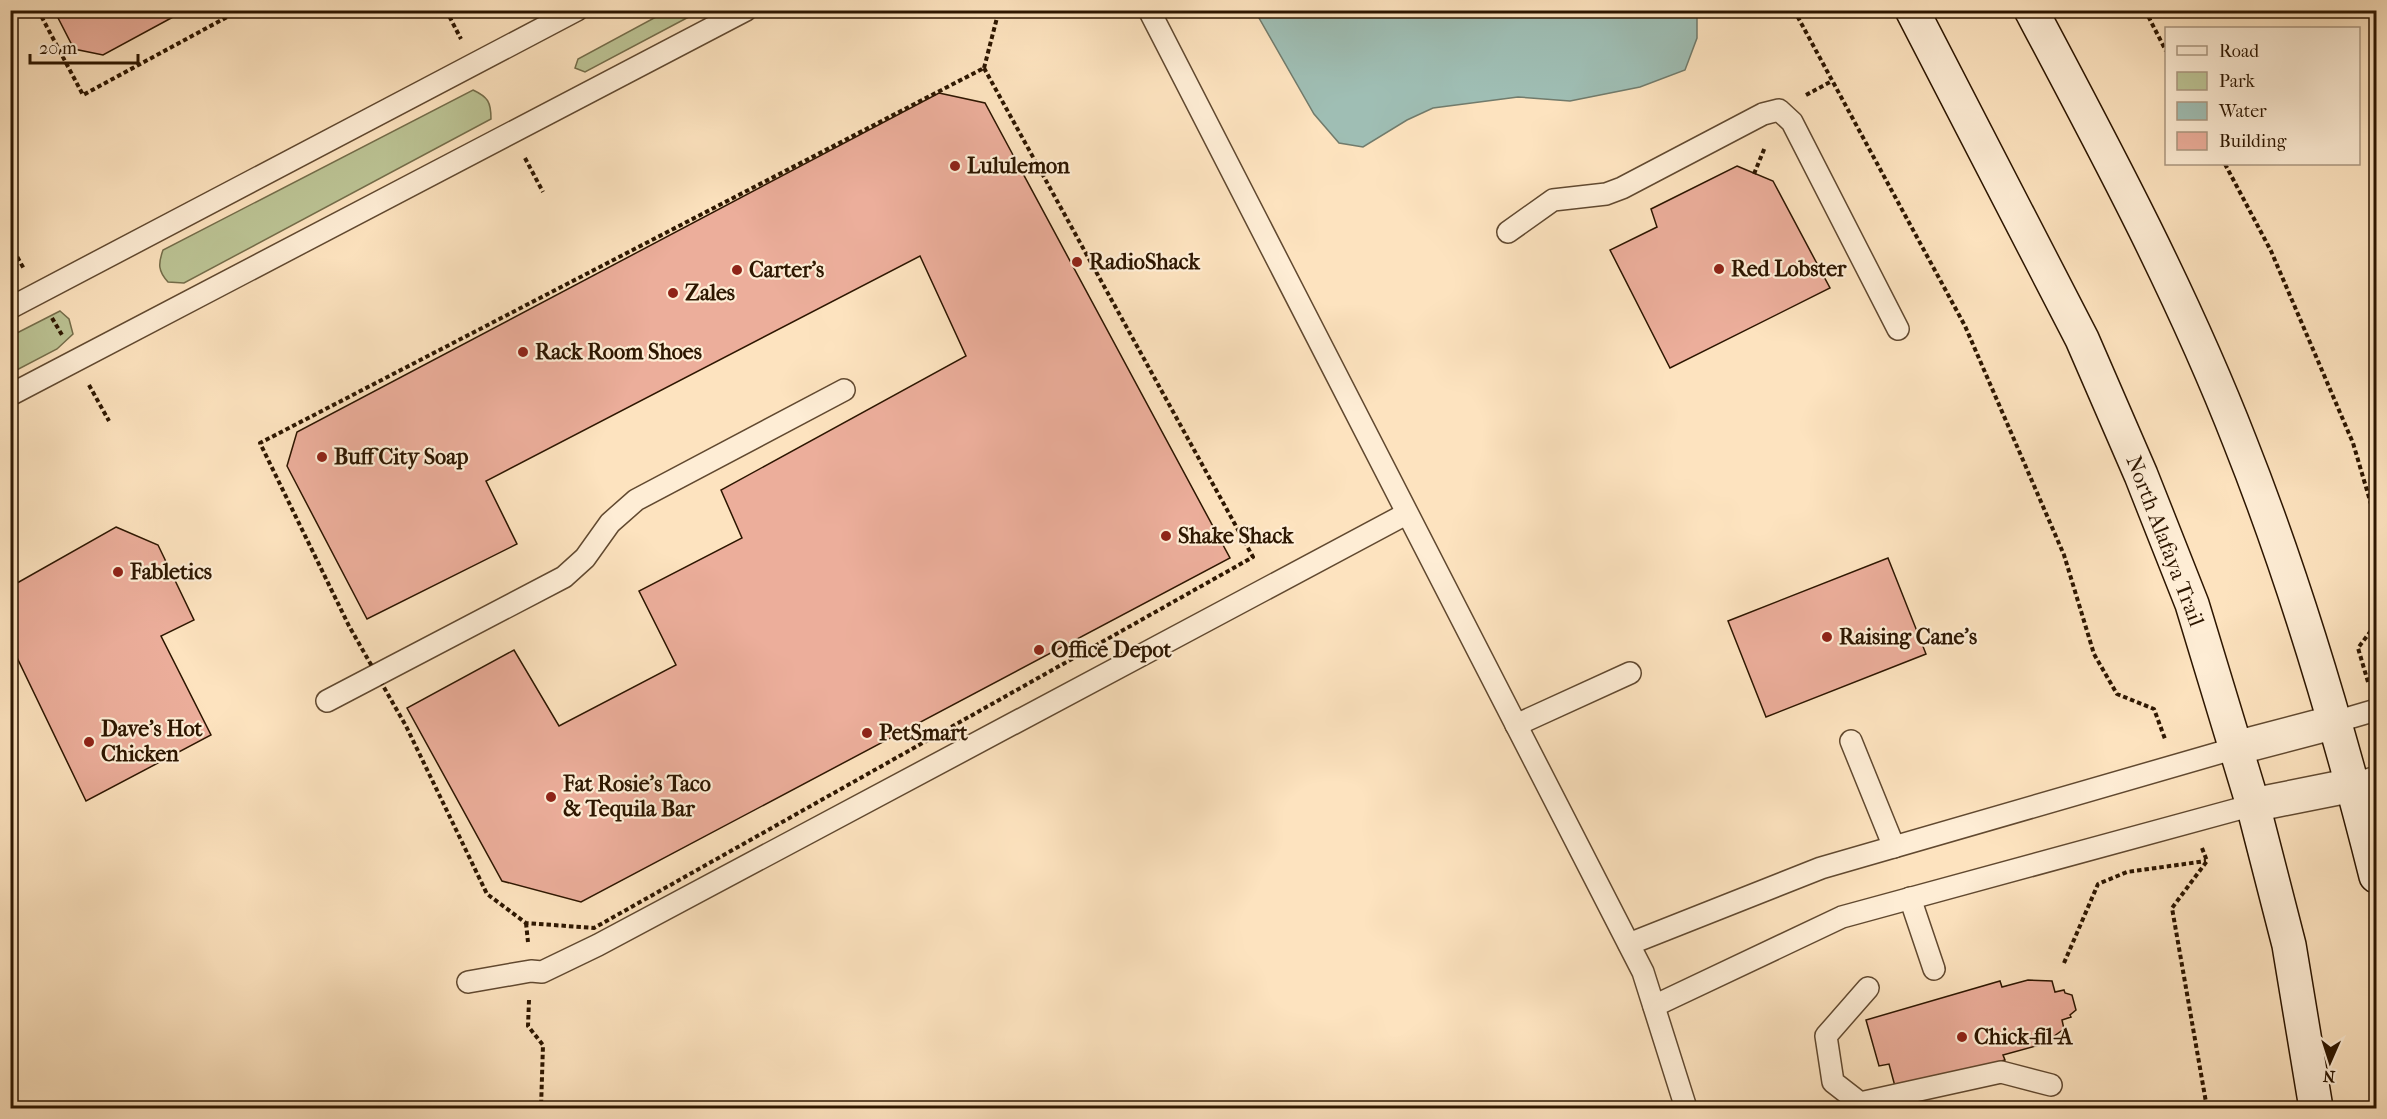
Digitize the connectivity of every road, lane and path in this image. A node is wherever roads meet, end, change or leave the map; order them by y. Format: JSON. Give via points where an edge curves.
{"nodes":[{"id":1,"x":38,"y":10,"type":"edge"},
{"id":2,"x":240,"y":10,"type":"edge"},
{"id":3,"x":446,"y":10,"type":"edge"},
{"id":4,"x":577,"y":10,"type":"edge"},
{"id":5,"x":746,"y":10,"type":"edge"},
{"id":6,"x":999,"y":10,"type":"edge"},
{"id":7,"x":1149,"y":10,"type":"edge"},
{"id":8,"x":1794,"y":10,"type":"edge"},
{"id":9,"x":1912,"y":10,"type":"edge"},
{"id":10,"x":2031,"y":10,"type":"edge"},
{"id":11,"x":2145,"y":10,"type":"edge"},
{"id":12,"x":464,"y":45,"type":"dead end"},
{"id":13,"x":2165,"y":49,"type":"edge"},
{"id":14,"x":984,"y":68,"type":"junction"},
{"id":15,"x":523,"y":154,"type":"dead end"},
{"id":16,"x":2226,"y":165,"type":"edge"},
{"id":17,"x":543,"y":192,"type":"dead end"},
{"id":18,"x":1508,"y":232,"type":"dead end"},
{"id":19,"x":10,"y":244,"type":"edge"},
{"id":20,"x":28,"y":275,"type":"dead end"},
{"id":21,"x":10,"y":308,"type":"edge"},
{"id":22,"x":48,"y":312,"type":"dead end"},
{"id":23,"x":1898,"y":329,"type":"dead end"},
{"id":24,"x":66,"y":344,"type":"dead end"},
{"id":25,"x":87,"y":381,"type":"dead end"},
{"id":26,"x":844,"y":390,"type":"dead end"},
{"id":27,"x":10,"y":395,"type":"edge"},
{"id":28,"x":109,"y":421,"type":"dead end"},
{"id":29,"x":1406,"y":514,"type":"junction"},
{"id":30,"x":2376,"y":521,"type":"edge"},
{"id":31,"x":2376,"y":624,"type":"edge"},
{"id":32,"x":1630,"y":674,"type":"dead end"},
{"id":33,"x":377,"y":675,"type":"junction"},
{"id":34,"x":327,"y":701,"type":"dead end"},
{"id":35,"x":2376,"y":710,"type":"edge"},
{"id":36,"x":2335,"y":722,"type":"junction"},
{"id":37,"x":1516,"y":725,"type":"junction"},
{"id":38,"x":1851,"y":741,"type":"dead end"},
{"id":39,"x":2236,"y":748,"type":"junction"},
{"id":40,"x":2174,"y":766,"type":"junction"},
{"id":41,"x":2365,"y":781,"type":"edge"},
{"id":42,"x":2253,"y":805,"type":"junction"},
{"id":43,"x":2192,"y":822,"type":"junction"},
{"id":44,"x":1894,"y":847,"type":"junction"},
{"id":45,"x":2206,"y":861,"type":"junction"},
{"id":46,"x":2376,"y":876,"type":"edge"},
{"id":47,"x":1910,"y":898,"type":"junction"},
{"id":48,"x":526,"y":923,"type":"junction"},
{"id":49,"x":1629,"y":944,"type":"junction"},
{"id":50,"x":2064,"y":963,"type":"dead end"},
{"id":51,"x":1934,"y":969,"type":"dead end"},
{"id":52,"x":531,"y":970,"type":"junction"},
{"id":53,"x":468,"y":982,"type":"dead end"},
{"id":54,"x":1868,"y":988,"type":"dead end"},
{"id":55,"x":1654,"y":1006,"type":"junction"},
{"id":56,"x":2051,"y":1085,"type":"dead end"},
{"id":57,"x":541,"y":1108,"type":"edge"},
{"id":58,"x":1686,"y":1108,"type":"edge"},
{"id":59,"x":2207,"y":1108,"type":"edge"},
{"id":60,"x":2316,"y":1108,"type":"edge"}],
"edges":[{"from":1,"to":2,"type":"path","via":[[83,95]]},
{"from":3,"to":12,"type":"path"},
{"from":4,"to":21,"type":"lane"},
{"from":5,"to":27,"type":"lane"},
{"from":6,"to":14,"type":"path"},
{"from":7,"to":29,"type":"lane"},
{"from":8,"to":40,"type":"path","via":[[1965,326],[2064,555],[2094,654],[2117,694],[2154,709]]},
{"from":9,"to":39,"type":"main road","name":"North Alafaya Trail","via":[[2091,359],[2192,604]]},
{"from":10,"to":36,"type":"main road","via":[[2177,296],[2240,441],[2295,590]]},
{"from":11,"to":13,"type":"path"},
{"from":14,"to":33,"type":"path","via":[[260,443]]},
{"from":14,"to":48,"type":"path","via":[[1254,557],[594,928]]},
{"from":15,"to":17,"type":"path"},
{"from":16,"to":30,"type":"path","via":[[2271,251],[2353,443]]},
{"from":18,"to":23,"type":"lane","via":[[1553,200],[1606,194],[1622,188],[1763,114],[1779,110],[1792,122]]},
{"from":19,"to":20,"type":"path"},
{"from":22,"to":24,"type":"path"},
{"from":25,"to":28,"type":"path"},
{"from":26,"to":33,"type":"lane","via":[[636,500],[610,523],[585,558],[564,577]]},
{"from":29,"to":37,"type":"lane"},
{"from":29,"to":52,"type":"lane","via":[[598,945],[542,972]]},
{"from":31,"to":35,"type":"path","via":[[2358,648]]},
{"from":32,"to":37,"type":"lane"},
{"from":33,"to":34,"type":"lane"},
{"from":33,"to":48,"type":"path","via":[[406,726],[487,894]]},
{"from":35,"to":36,"type":"lane"},
{"from":36,"to":39,"type":"main road"},
{"from":36,"to":41,"type":"main road"},
{"from":37,"to":49,"type":"lane"},
{"from":38,"to":44,"type":"lane"},
{"from":39,"to":40,"type":"lane"},
{"from":39,"to":42,"type":"main road","name":"North Alafaya Trail"},
{"from":40,"to":44,"type":"lane"},
{"from":41,"to":42,"type":"main road"},
{"from":41,"to":46,"type":"main road"},
{"from":42,"to":43,"type":"lane"},
{"from":42,"to":60,"type":"main road","name":"North Alafaya Trail","via":[[2289,945]]},
{"from":43,"to":45,"type":"path"},
{"from":43,"to":47,"type":"lane"},
{"from":44,"to":49,"type":"lane","via":[[1821,868]]},
{"from":45,"to":50,"type":"path","via":[[2127,872],[2098,884]]},
{"from":45,"to":59,"type":"path","via":[[2172,908]]},
{"from":47,"to":51,"type":"lane"},
{"from":47,"to":55,"type":"lane","via":[[1842,917]]},
{"from":48,"to":52,"type":"path"},
{"from":49,"to":55,"type":"lane"},
{"from":52,"to":53,"type":"lane"},
{"from":52,"to":57,"type":"path","via":[[528,1026],[543,1045]]},
{"from":54,"to":56,"type":"lane","via":[[1826,1036],[1833,1082],[1860,1103],[2001,1072]]},
{"from":55,"to":58,"type":"lane"}]}
